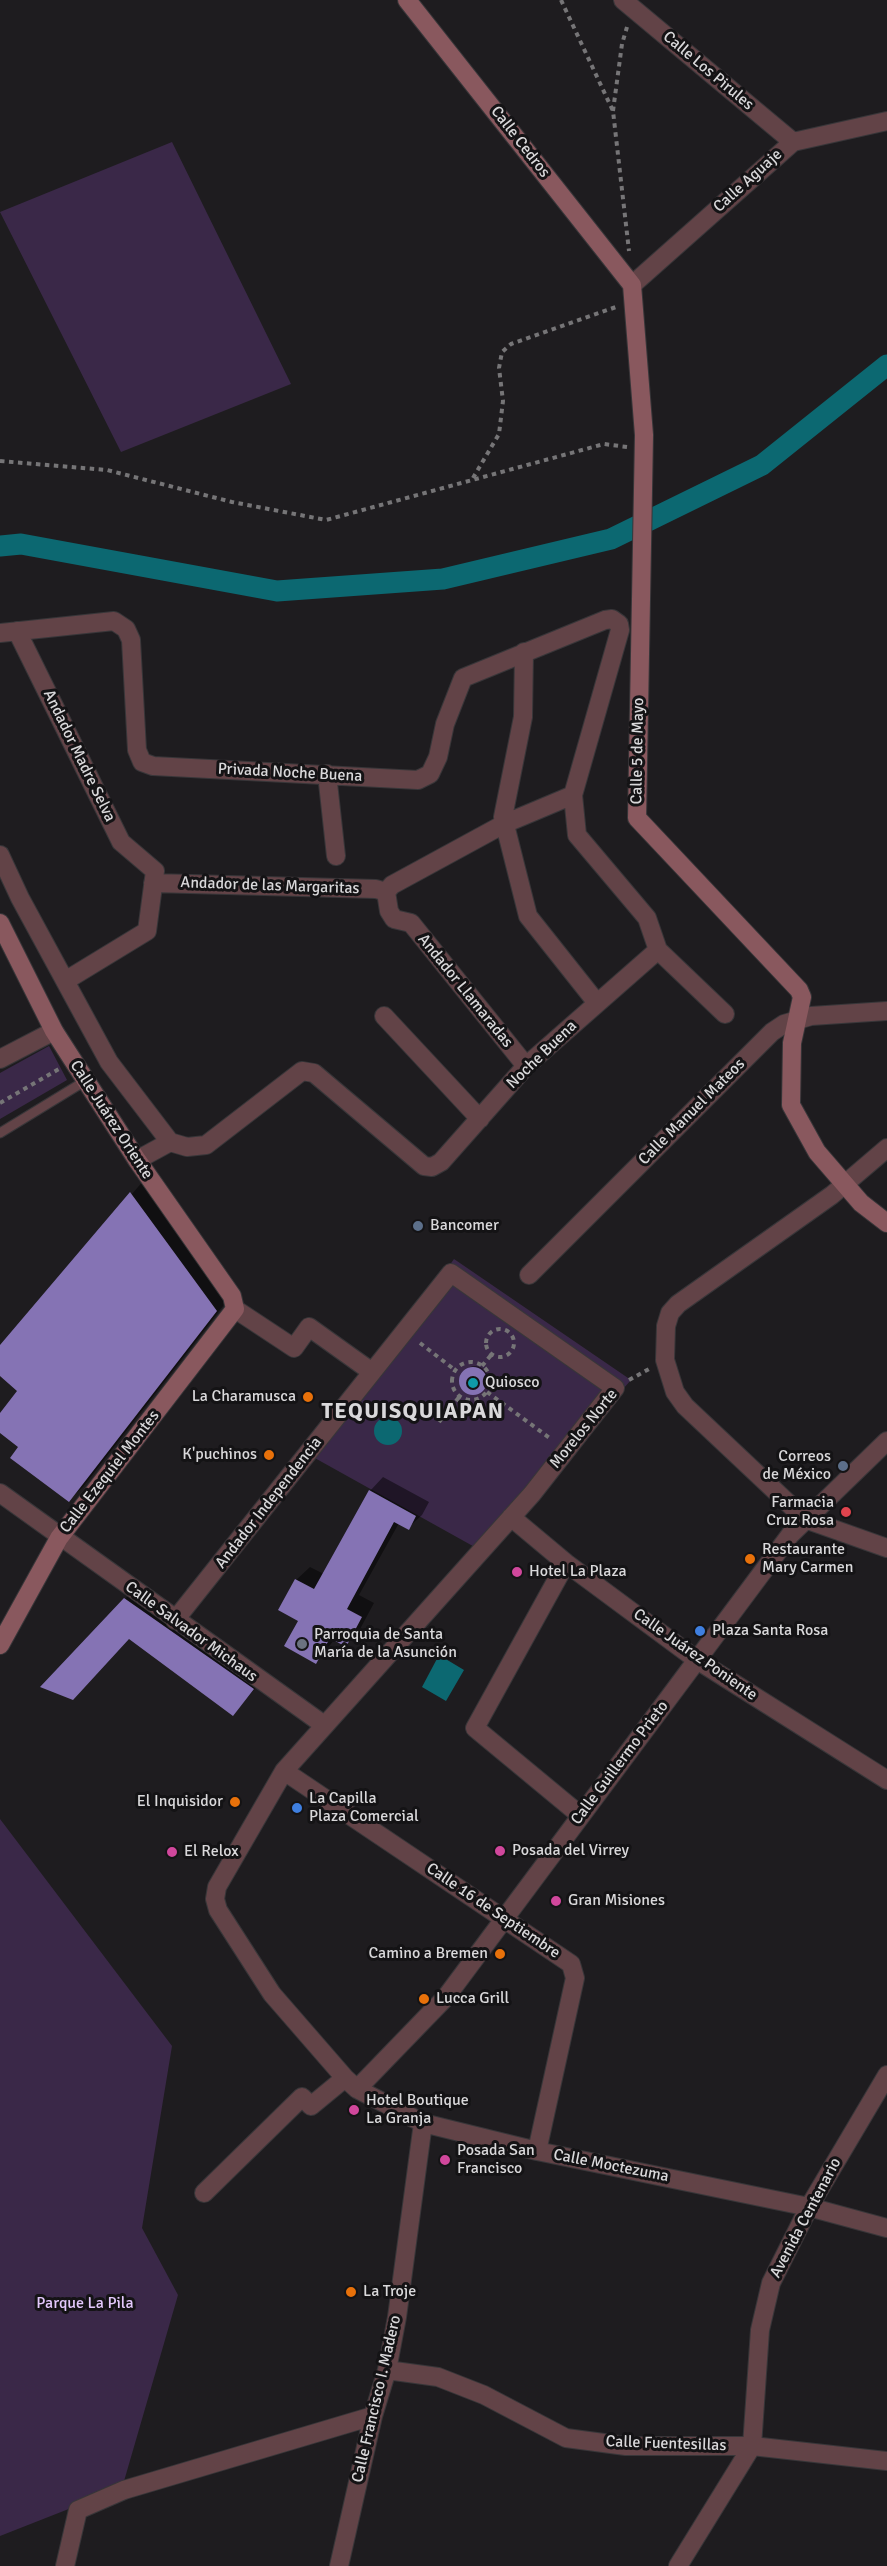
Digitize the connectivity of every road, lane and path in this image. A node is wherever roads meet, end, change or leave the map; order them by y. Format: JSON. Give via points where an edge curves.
{"nodes":[{"id":1,"x":407,"y":0,"type":"edge"},
{"id":2,"x":561,"y":0,"type":"edge"},
{"id":3,"x":630,"y":6,"type":"edge"},
{"id":4,"x":613,"y":111,"type":"junction"},
{"id":5,"x":887,"y":121,"type":"edge"},
{"id":6,"x":793,"y":142,"type":"junction"},
{"id":7,"x":633,"y":293,"type":"junction"},
{"id":8,"x":643,"y":454,"type":"junction"},
{"id":9,"x":0,"y":461,"type":"edge"},
{"id":10,"x":473,"y":478,"type":"junction"},
{"id":11,"x":9,"y":632,"type":"edge"},
{"id":12,"x":524,"y":652,"type":"junction"},
{"id":13,"x":327,"y":774,"type":"junction"},
{"id":14,"x":573,"y":795,"type":"junction"},
{"id":15,"x":504,"y":824,"type":"junction"},
{"id":16,"x":0,"y":855,"type":"edge"},
{"id":17,"x":336,"y":856,"type":"dead end"},
{"id":18,"x":154,"y":877,"type":"junction"},
{"id":19,"x":386,"y":892,"type":"junction"},
{"id":20,"x":0,"y":923,"type":"edge"},
{"id":21,"x":658,"y":950,"type":"junction"},
{"id":22,"x":65,"y":981,"type":"junction"},
{"id":23,"x":597,"y":1003,"type":"junction"},
{"id":24,"x":887,"y":1011,"type":"edge"},
{"id":25,"x":725,"y":1014,"type":"dead end"},
{"id":26,"x":384,"y":1016,"type":"dead end"},
{"id":27,"x":798,"y":1020,"type":"junction"},
{"id":28,"x":54,"y":1031,"type":"junction"},
{"id":29,"x":0,"y":1059,"type":"edge"},
{"id":30,"x":73,"y":1061,"type":"junction"},
{"id":31,"x":526,"y":1066,"type":"junction"},
{"id":32,"x":85,"y":1081,"type":"junction"},
{"id":33,"x":0,"y":1103,"type":"edge"},
{"id":34,"x":480,"y":1119,"type":"junction"},
{"id":35,"x":0,"y":1133,"type":"edge"},
{"id":36,"x":170,"y":1142,"type":"junction"},
{"id":37,"x":887,"y":1148,"type":"edge"},
{"id":38,"x":137,"y":1160,"type":"junction"},
{"id":39,"x":845,"y":1183,"type":"junction"},
{"id":40,"x":887,"y":1223,"type":"edge"},
{"id":41,"x":529,"y":1275,"type":"dead end"},
{"id":42,"x":235,"y":1309,"type":"junction"},
{"id":43,"x":405,"y":1331,"type":"junction"},
{"id":44,"x":492,"y":1354,"type":"junction"},
{"id":45,"x":665,"y":1360,"type":"junction"},
{"id":46,"x":482,"y":1366,"type":"junction"},
{"id":47,"x":455,"y":1370,"type":"junction"},
{"id":48,"x":372,"y":1372,"type":"junction"},
{"id":49,"x":615,"y":1388,"type":"junction"},
{"id":50,"x":487,"y":1392,"type":"junction"},
{"id":51,"x":460,"y":1396,"type":"junction"},
{"id":52,"x":439,"y":1422,"type":"dead end"},
{"id":53,"x":887,"y":1441,"type":"edge"},
{"id":54,"x":567,"y":1450,"type":"junction"},
{"id":55,"x":0,"y":1493,"type":"edge"},
{"id":56,"x":511,"y":1518,"type":"junction"},
{"id":57,"x":805,"y":1519,"type":"junction"},
{"id":58,"x":59,"y":1538,"type":"junction"},
{"id":59,"x":887,"y":1548,"type":"edge"},
{"id":60,"x":566,"y":1563,"type":"junction"},
{"id":61,"x":176,"y":1620,"type":"junction"},
{"id":62,"x":0,"y":1645,"type":"edge"},
{"id":63,"x":697,"y":1660,"type":"junction"},
{"id":64,"x":324,"y":1725,"type":"junction"},
{"id":65,"x":284,"y":1771,"type":"junction"},
{"id":66,"x":887,"y":1780,"type":"edge"},
{"id":67,"x":580,"y":1815,"type":"junction"},
{"id":68,"x":505,"y":1918,"type":"junction"},
{"id":69,"x":887,"y":2075,"type":"edge"},
{"id":70,"x":351,"y":2084,"type":"junction"},
{"id":71,"x":423,"y":2123,"type":"junction"},
{"id":72,"x":537,"y":2151,"type":"junction"},
{"id":73,"x":204,"y":2193,"type":"dead end"},
{"id":74,"x":809,"y":2207,"type":"junction"},
{"id":75,"x":887,"y":2228,"type":"edge"},
{"id":76,"x":387,"y":2370,"type":"junction"},
{"id":77,"x":373,"y":2416,"type":"junction"},
{"id":78,"x":752,"y":2446,"type":"junction"},
{"id":79,"x":887,"y":2462,"type":"edge"},
{"id":80,"x":65,"y":2566,"type":"edge"},
{"id":81,"x":339,"y":2566,"type":"edge"},
{"id":82,"x":678,"y":2566,"type":"edge"}],
"edges":[{"from":1,"to":7,"type":"street","name":"Calle Cedros"},
{"from":2,"to":4,"type":"path"},
{"from":3,"to":4,"type":"path"},
{"from":3,"to":6,"type":"street","name":"Calle Los Pirules"},
{"from":4,"to":7,"type":"path"},
{"from":5,"to":6,"type":"street","name":"Calle Aguaje"},
{"from":6,"to":7,"type":"street","name":"Calle Aguaje"},
{"from":7,"to":8,"type":"street","name":"Calle 5 de Mayo"},
{"from":7,"to":10,"type":"path","via":[[511,344],[502,352],[499,435]]},
{"from":8,"to":10,"type":"path","via":[[621,445],[604,444]]},
{"from":8,"to":27,"type":"street","name":"Calle 5 de Mayo","via":[[637,818],[799,990],[802,997]]},
{"from":9,"to":10,"type":"path","via":[[108,470],[321,520]]},
{"from":11,"to":13,"type":"street","name":"Privada Noche Buena","via":[[114,621],[126,629],[131,640],[137,750],[142,762],[153,766]]},
{"from":11,"to":18,"type":"street","name":"Andador Madre Selva","via":[[121,842]]},
{"from":12,"to":13,"type":"street","name":"Privada Noche Buena","via":[[463,678],[430,774],[418,780]]},
{"from":12,"to":14,"type":"street","name":"Privada Noche Buena","via":[[605,620],[619,624]]},
{"from":12,"to":15,"type":"street","via":[[523,717]]},
{"from":13,"to":17,"type":"street"},
{"from":14,"to":15,"type":"street"},
{"from":14,"to":21,"type":"street","via":[[577,835],[647,918]]},
{"from":15,"to":19,"type":"street","via":[[392,885]]},
{"from":15,"to":23,"type":"street","via":[[528,916]]},
{"from":16,"to":22,"type":"street"},
{"from":18,"to":19,"type":"street","name":"Andador de las Margaritas"},
{"from":18,"to":22,"type":"street","via":[[147,932]]},
{"from":19,"to":31,"type":"street","name":"Andador Llamaradas","via":[[394,920],[411,923]]},
{"from":20,"to":28,"type":"street","name":"Calle Juárez Oriente"},
{"from":21,"to":23,"type":"street","name":"Noche Buena"},
{"from":21,"to":25,"type":"street"},
{"from":22,"to":36,"type":"street","via":[[109,1062]]},
{"from":23,"to":31,"type":"street","name":"Noche Buena"},
{"from":24,"to":27,"type":"street","name":"Calle Manuel Mateos"},
{"from":26,"to":34,"type":"street"},
{"from":27,"to":39,"type":"street","name":"Calle 5 de Mayo","via":[[792,1043],[791,1105],[817,1152]]},
{"from":27,"to":41,"type":"street","name":"Calle Manuel Mateos","via":[[772,1032]]},
{"from":28,"to":29,"type":"street"},
{"from":28,"to":30,"type":"street","name":"Calle Juárez Oriente"},
{"from":30,"to":32,"type":"street","name":"Calle Juárez Oriente"},
{"from":30,"to":33,"type":"path"},
{"from":31,"to":34,"type":"street","name":"Noche Buena"},
{"from":32,"to":35,"type":"lane"},
{"from":32,"to":38,"type":"street","name":"Calle Juárez Oriente"},
{"from":34,"to":36,"type":"street","name":"Noche Buena","via":[[441,1162],[424,1166],[314,1073],[302,1071],[206,1146],[187,1147]]},
{"from":36,"to":38,"type":"street"},
{"from":37,"to":39,"type":"street"},
{"from":38,"to":42,"type":"street","name":"Calle Juárez Oriente","via":[[232,1296]]},
{"from":39,"to":40,"type":"street","name":"Calle 5 de Mayo","via":[[861,1203]]},
{"from":39,"to":45,"type":"street","via":[[678,1304],[666,1326]]},
{"from":42,"to":48,"type":"street","via":[[294,1348],[309,1327]]},
{"from":42,"to":58,"type":"street","name":"Calle Ezequiel Montes"},
{"from":43,"to":47,"type":"path"},
{"from":43,"to":48,"type":"street","name":"Andador Independencia"},
{"from":43,"to":49,"type":"street","name":"Andador Independencia","via":[[451,1273]]},
{"from":44,"to":44,"type":"path","via":[[486,1341],[489,1333],[507,1331],[514,1342],[511,1350],[500,1356]]},
{"from":44,"to":46,"type":"path"},
{"from":45,"to":49,"type":"path","name":"Morelos Norte"},
{"from":45,"to":57,"type":"street","via":[[675,1392],[685,1406]]},
{"from":46,"to":47,"type":"path","via":[[470,1362]]},
{"from":46,"to":50,"type":"path","via":[[490,1376]]},
{"from":47,"to":51,"type":"path","via":[[452,1384]]},
{"from":48,"to":61,"type":"street","name":"Andador Independencia"},
{"from":49,"to":54,"type":"street","name":"Morelos Norte"},
{"from":50,"to":51,"type":"path","via":[[474,1400]]},
{"from":50,"to":54,"type":"path"},
{"from":51,"to":52,"type":"path"},
{"from":53,"to":57,"type":"street","name":"Calle Guillermo Prieto"},
{"from":54,"to":56,"type":"street","name":"Morelos Norte"},
{"from":55,"to":58,"type":"street","name":"Calle Salvador Michaus"},
{"from":56,"to":60,"type":"street","name":"Calle Juárez Poniente"},
{"from":56,"to":64,"type":"street","name":"Morelos Norte"},
{"from":57,"to":59,"type":"street"},
{"from":57,"to":63,"type":"street","name":"Calle Guillermo Prieto"},
{"from":58,"to":61,"type":"street","name":"Calle Salvador Michaus"},
{"from":58,"to":62,"type":"street","name":"Calle Ezequiel Montes"},
{"from":60,"to":63,"type":"street","name":"Calle Juárez Poniente"},
{"from":60,"to":67,"type":"street","via":[[475,1728]]},
{"from":61,"to":64,"type":"street","name":"Calle Salvador Michaus"},
{"from":63,"to":66,"type":"street","name":"Calle Juárez Poniente"},
{"from":63,"to":67,"type":"street","name":"Calle Guillermo Prieto"},
{"from":64,"to":65,"type":"street","name":"Morelos Norte"},
{"from":65,"to":68,"type":"street","name":"Calle 16 de Septiembre"},
{"from":65,"to":70,"type":"street","name":"Morelos Norte","via":[[217,1887],[215,1899],[218,1910],[272,1994]]},
{"from":67,"to":68,"type":"street","name":"Calle Guillermo Prieto"},
{"from":68,"to":70,"type":"street","name":"Calle Guillermo Prieto","via":[[446,1997]]},
{"from":68,"to":72,"type":"street","name":"Calle 16 de Septiembre","via":[[571,1964],[575,1971]]},
{"from":69,"to":74,"type":"street","name":"Avenida Centenario"},
{"from":70,"to":71,"type":"street","name":"Calle Moctezuma"},
{"from":70,"to":73,"type":"street","name":"Calle Guillermo Prieto","via":[[311,2106],[302,2097]]},
{"from":71,"to":72,"type":"street","name":"Calle Moctezuma"},
{"from":71,"to":76,"type":"street","name":"Calle Francisco I. Madero"},
{"from":72,"to":74,"type":"street","name":"Calle Moctezuma"},
{"from":74,"to":75,"type":"street","name":"Calle Moctezuma"},
{"from":74,"to":78,"type":"street","name":"Avenida Centenario","via":[[771,2283],[760,2330]]},
{"from":76,"to":77,"type":"street","name":"Calle Francisco I. Madero"},
{"from":76,"to":78,"type":"street","name":"Calle Fuentesillas","via":[[438,2377],[566,2438],[626,2446]]},
{"from":77,"to":80,"type":"street","via":[[124,2490],[78,2510]]},
{"from":77,"to":81,"type":"street","name":"Calle Francisco I. Madero"},
{"from":78,"to":79,"type":"street","name":"Calle Fuentesillas"},
{"from":78,"to":82,"type":"street","name":"Avenida Centenario"}]}
